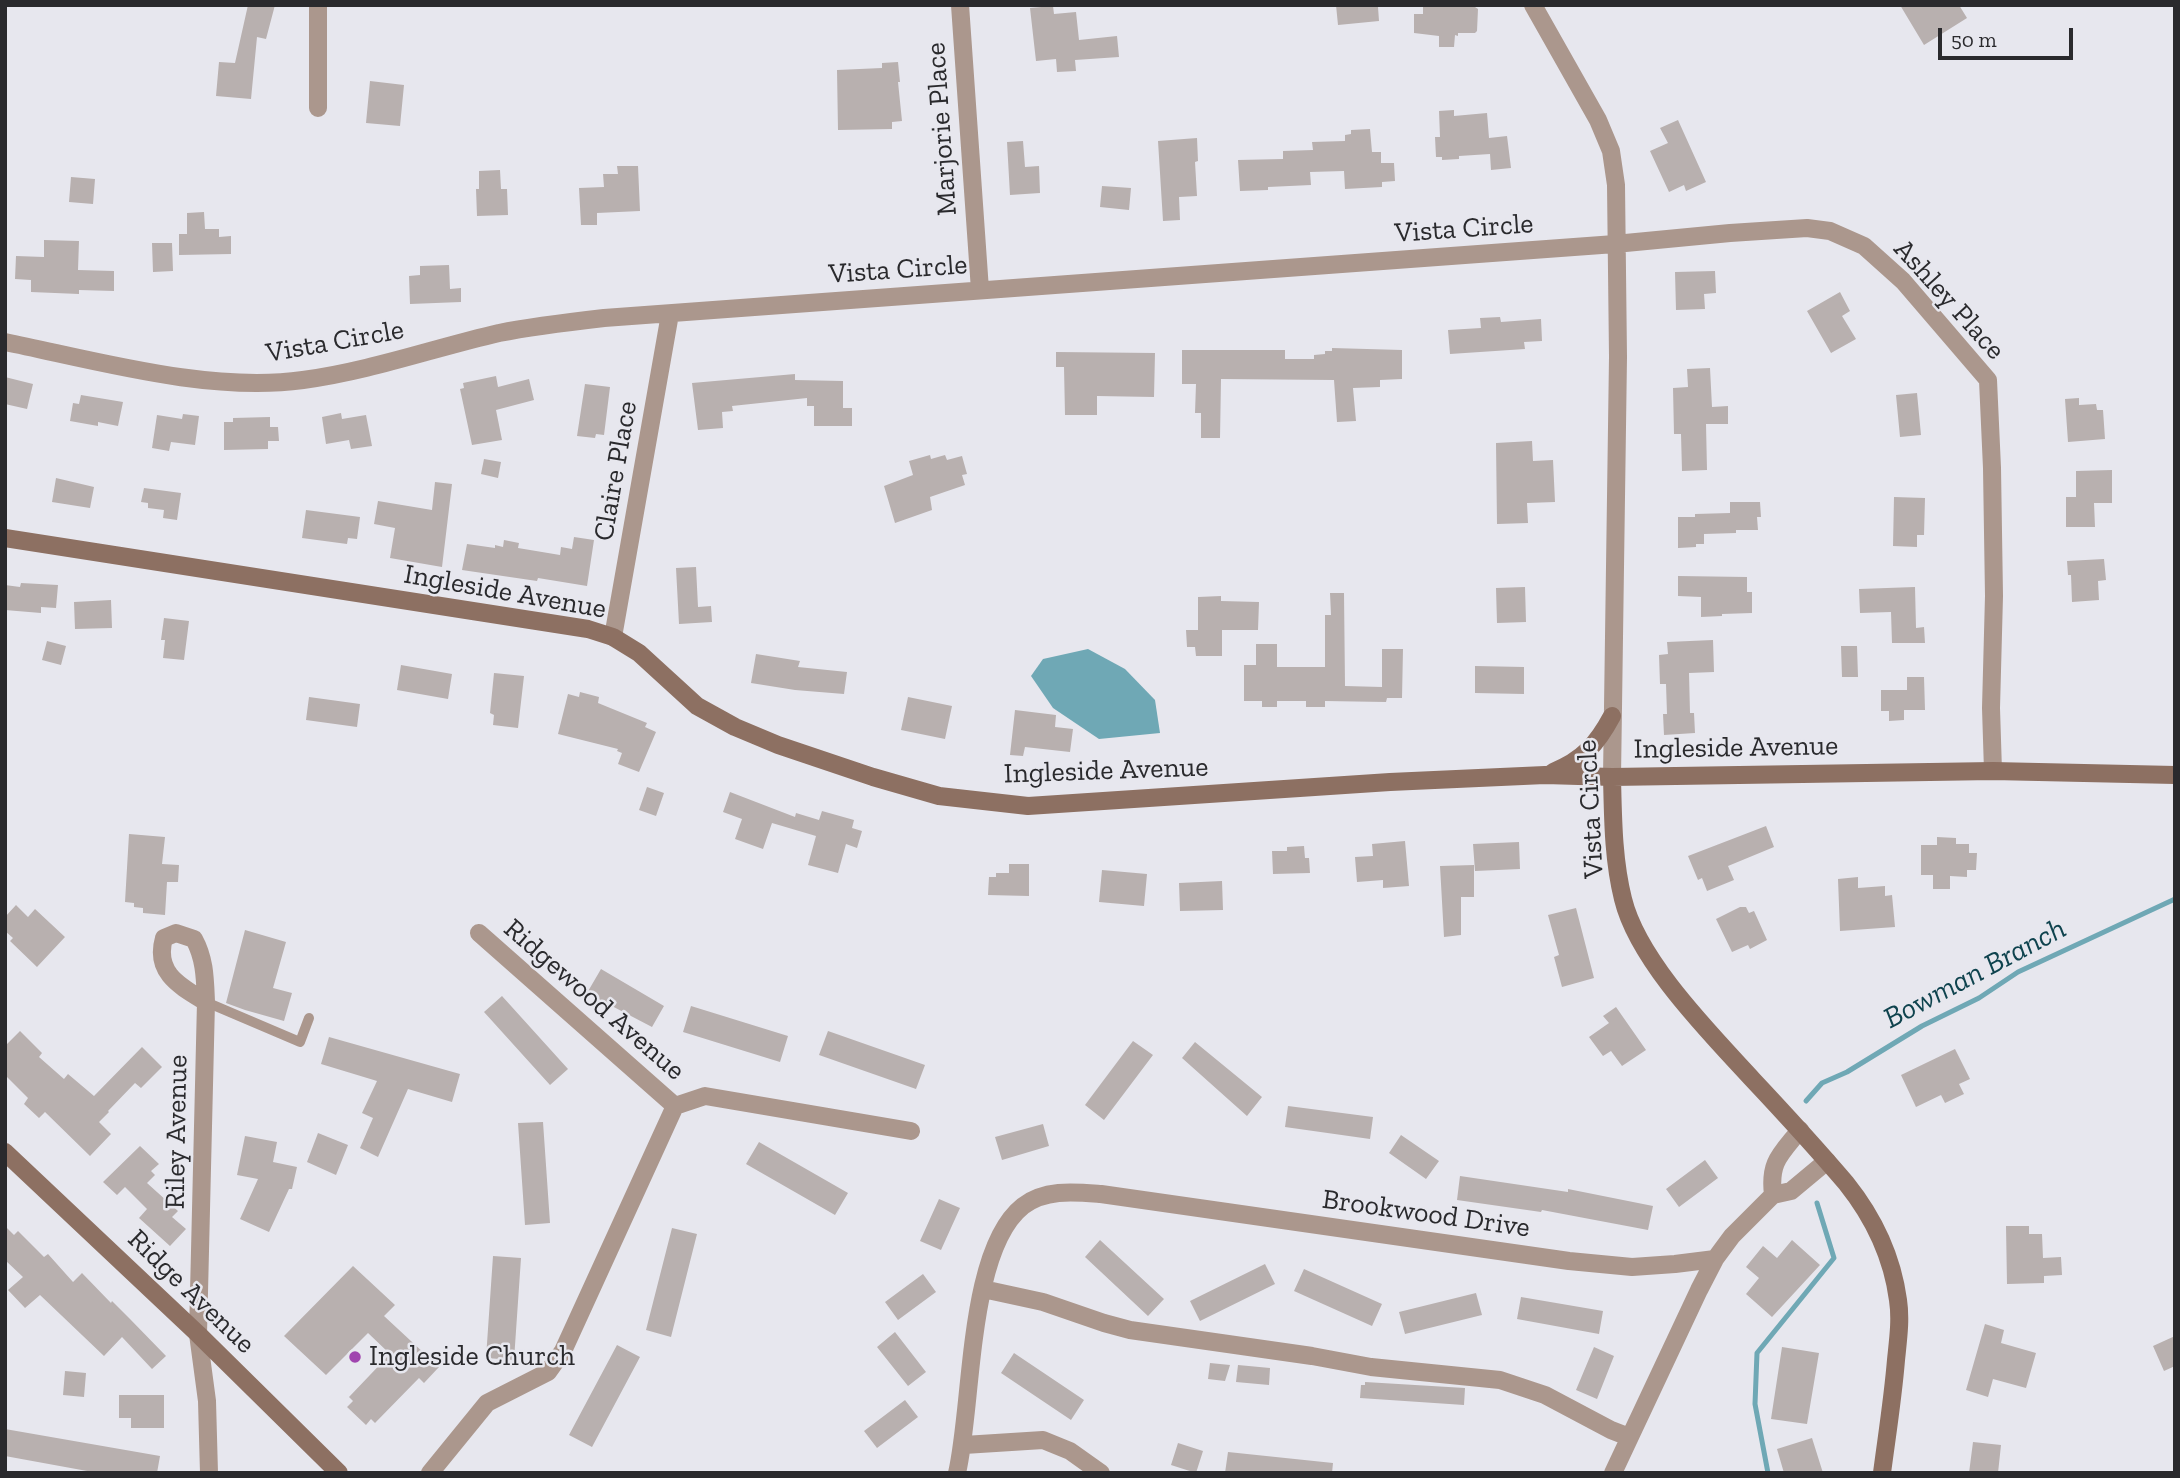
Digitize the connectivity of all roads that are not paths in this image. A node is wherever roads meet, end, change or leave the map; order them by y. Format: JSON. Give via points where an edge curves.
{"nodes":[{"id":1,"x":318,"y":5,"type":"edge"},
{"id":2,"x":960,"y":5,"type":"edge"},
{"id":3,"x":1534,"y":5,"type":"edge"},
{"id":4,"x":318,"y":108,"type":"dead end"},
{"id":5,"x":1615,"y":244,"type":"junction"},
{"id":6,"x":980,"y":290,"type":"junction"},
{"id":7,"x":670,"y":314,"type":"junction"},
{"id":8,"x":5,"y":342,"type":"edge"},
{"id":9,"x":5,"y":538,"type":"edge"},
{"id":10,"x":613,"y":637,"type":"junction"},
{"id":11,"x":1612,"y":716,"type":"junction"},
{"id":12,"x":1993,"y":771,"type":"junction"},
{"id":13,"x":1545,"y":775,"type":"junction"},
{"id":14,"x":2175,"y":775,"type":"edge"},
{"id":15,"x":1612,"y":777,"type":"junction"},
{"id":16,"x":479,"y":933,"type":"dead end"},
{"id":17,"x":206,"y":1002,"type":"joint"},
{"id":18,"x":309,"y":1018,"type":"dead end"},
{"id":19,"x":675,"y":1106,"type":"junction"},
{"id":20,"x":1800,"y":1130,"type":"junction"},
{"id":21,"x":911,"y":1131,"type":"dead end"},
{"id":22,"x":5,"y":1152,"type":"edge"},
{"id":23,"x":1827,"y":1161,"type":"junction"},
{"id":24,"x":1773,"y":1195,"type":"junction"},
{"id":25,"x":1715,"y":1259,"type":"junction"},
{"id":26,"x":983,"y":1289,"type":"junction"},
{"id":27,"x":198,"y":1334,"type":"junction"},
{"id":28,"x":1629,"y":1437,"type":"junction"},
{"id":29,"x":964,"y":1445,"type":"junction"},
{"id":30,"x":1096,"y":1471,"type":"edge"},
{"id":31,"x":209,"y":1473,"type":"edge"},
{"id":32,"x":339,"y":1473,"type":"edge"},
{"id":33,"x":430,"y":1473,"type":"edge"},
{"id":34,"x":957,"y":1473,"type":"edge"},
{"id":35,"x":1613,"y":1473,"type":"edge"},
{"id":36,"x":1882,"y":1473,"type":"edge"}],
"edges":[{"from":1,"to":4,"type":"street"},
{"from":2,"to":6,"type":"street","name":"Marjorie Place"},
{"from":3,"to":5,"type":"street","via":[[1611,151],[1616,185]]},
{"from":5,"to":6,"type":"street","name":"Vista Circle"},
{"from":5,"to":11,"type":"street","name":"Vista Circle"},
{"from":5,"to":12,"type":"street","name":"Ashley Place","via":[[1807,228],[1830,231],[1864,246],[1903,281],[1988,380]]},
{"from":6,"to":7,"type":"street","name":"Vista Circle"},
{"from":7,"to":8,"type":"street","name":"Vista Circle","via":[[604,318],[499,334],[301,381],[204,379]]},
{"from":7,"to":10,"type":"street","name":"Claire Place"},
{"from":9,"to":10,"type":"street","name":"Ingleside Avenue","via":[[574,627]]},
{"from":10,"to":13,"type":"street","name":"Ingleside Avenue","via":[[639,653],[697,706],[735,727],[778,746],[939,796],[1028,806]]},
{"from":11,"to":13,"type":"street","via":[[1601,737],[1573,764]]},
{"from":11,"to":15,"type":"street","name":"Vista Circle"},
{"from":12,"to":14,"type":"street","name":"Ingleside Avenue"},
{"from":12,"to":15,"type":"street","name":"Ingleside Avenue"},
{"from":13,"to":15,"type":"street","name":"Ingleside Avenue"},
{"from":15,"to":20,"type":"street","name":"Vista Circle","via":[[1614,841],[1623,901],[1638,934],[1657,968],[1708,1031]]},
{"from":16,"to":19,"type":"street","name":"Ridgewood Avenue"},
{"from":17,"to":18,"type":"lane","via":[[300,1042]]},
{"from":17,"to":27,"type":"street","name":"Riley Avenue"},
{"from":19,"to":21,"type":"street","name":"Ridgewood Avenue","via":[[705,1096]]},
{"from":19,"to":33,"type":"street","name":"Ridgewood Avenue","via":[[563,1351],[548,1372],[487,1403]]},
{"from":20,"to":23,"type":"street","name":"Vista Circle"},
{"from":20,"to":24,"type":"street","via":[[1776,1160],[1771,1176]]},
{"from":22,"to":27,"type":"street","name":"Ridge Avenue"},
{"from":23,"to":24,"type":"street","via":[[1791,1191]]},
{"from":23,"to":36,"type":"street","name":"Vista Circle","via":[[1866,1209],[1881,1238],[1899,1302]]},
{"from":24,"to":25,"type":"street"},
{"from":25,"to":26,"type":"street","name":"Brookwood Drive","via":[[1632,1267],[1569,1261],[1066,1192],[1023,1206],[1002,1229]]},
{"from":25,"to":28,"type":"street"},
{"from":26,"to":28,"type":"street","via":[[1043,1302],[1130,1330],[1371,1367],[1500,1380],[1545,1395]]},
{"from":26,"to":29,"type":"street"},
{"from":27,"to":31,"type":"street","name":"Riley Avenue","via":[[207,1401]]},
{"from":27,"to":32,"type":"street","name":"Ridge Avenue"},
{"from":28,"to":35,"type":"street"},
{"from":29,"to":30,"type":"street","via":[[1043,1440],[1070,1451]]},
{"from":29,"to":34,"type":"street"}]}
